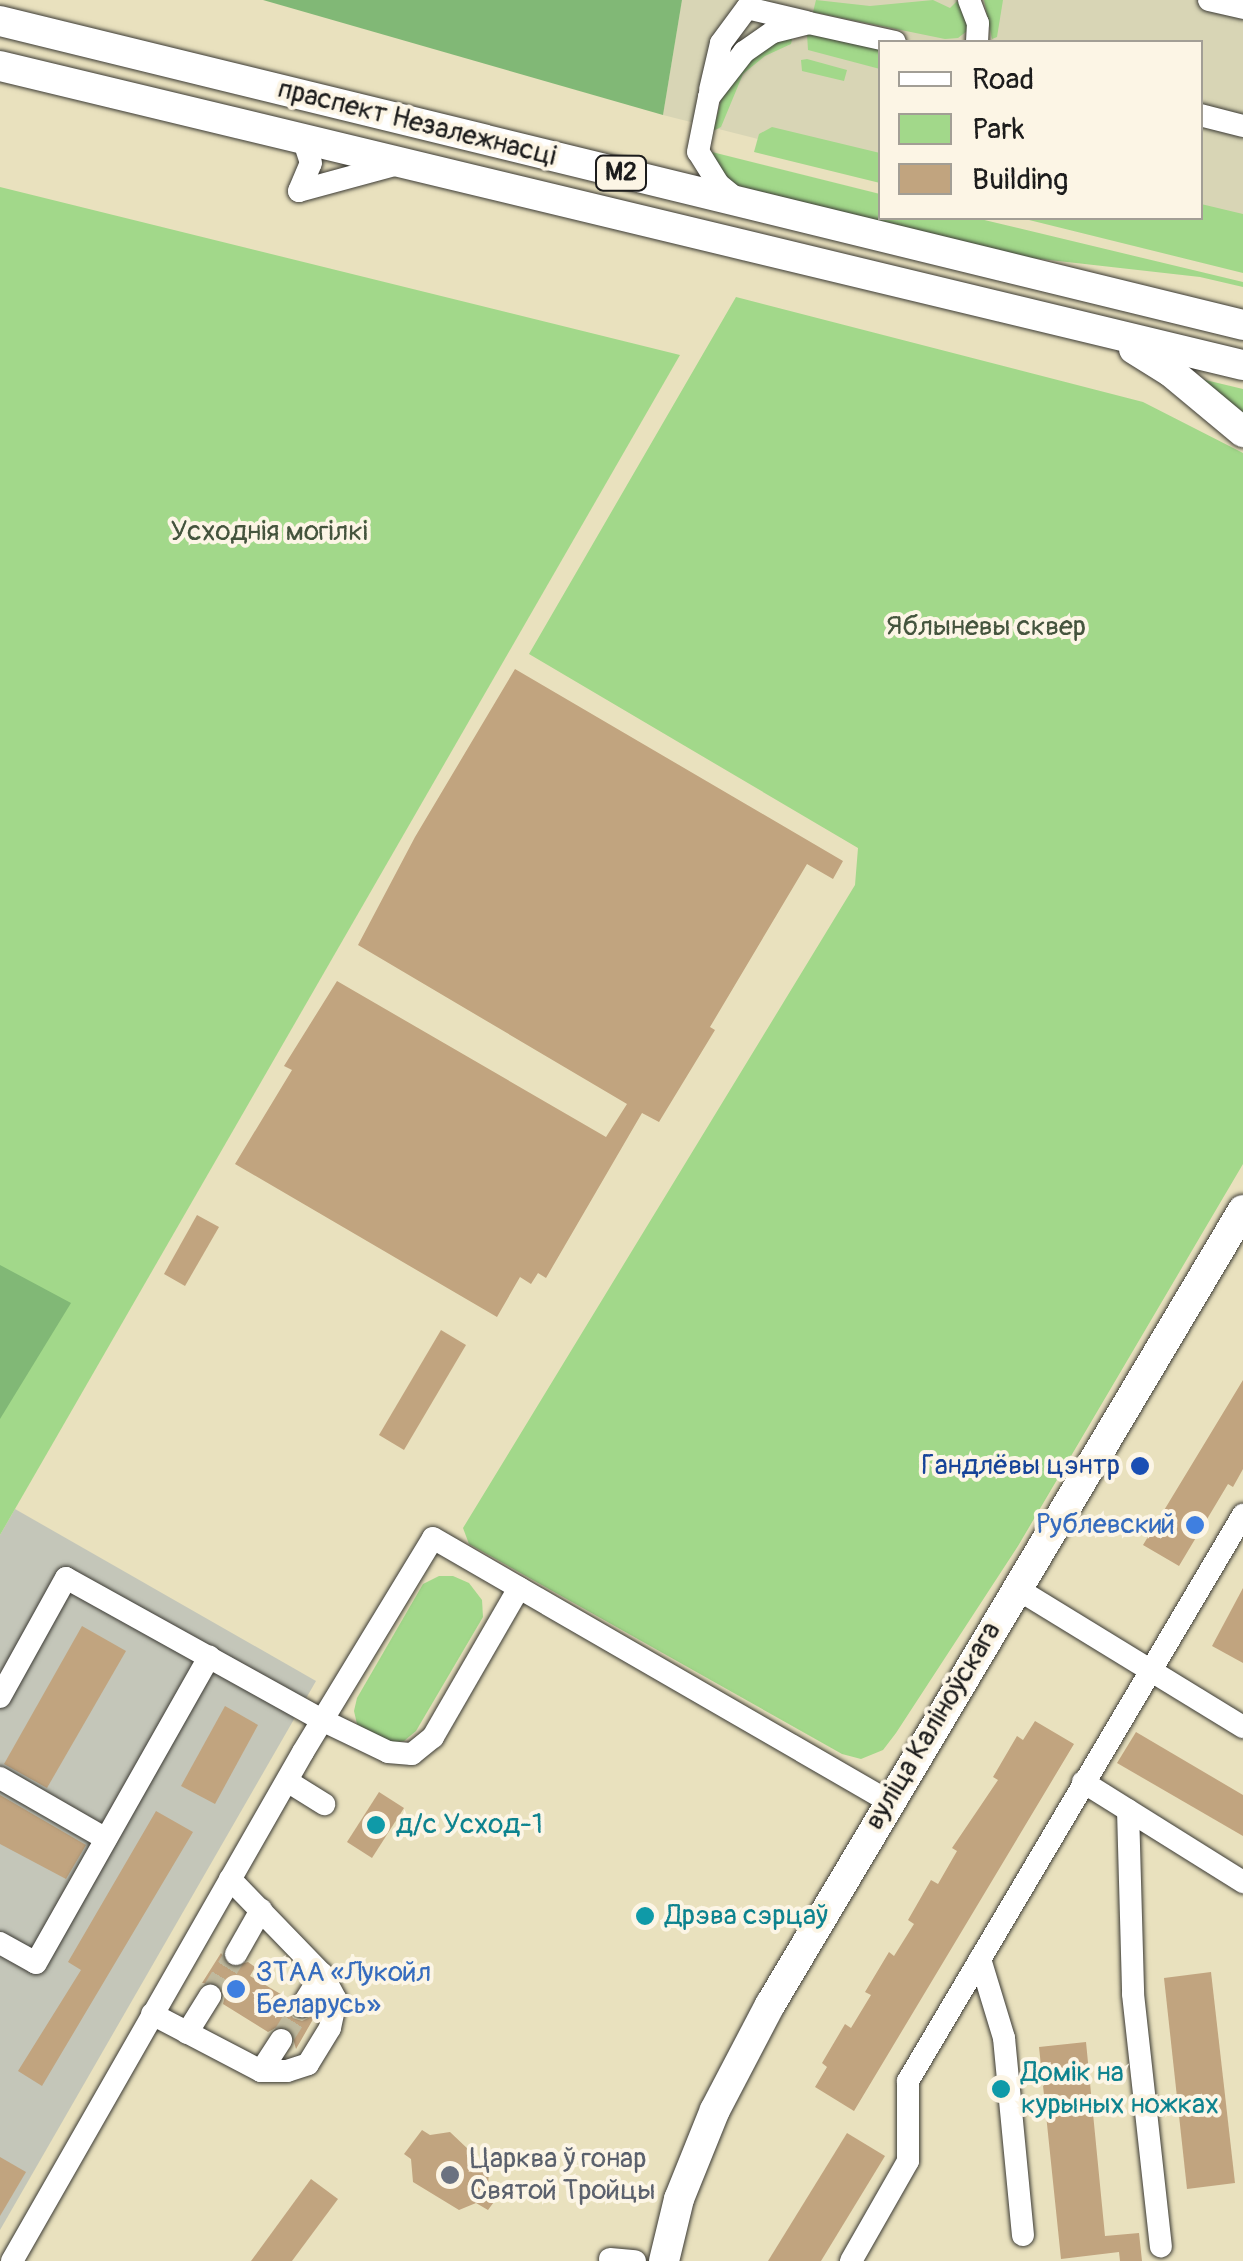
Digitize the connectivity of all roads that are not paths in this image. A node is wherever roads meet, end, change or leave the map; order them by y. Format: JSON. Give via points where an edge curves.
{"nodes":[{"id":1,"x":970,"y":0,"type":"edge"},
{"id":2,"x":1209,"y":0,"type":"edge"},
{"id":3,"x":1243,"y":8,"type":"edge"},
{"id":4,"x":0,"y":21,"type":"edge"},
{"id":5,"x":809,"y":23,"type":"junction"},
{"id":6,"x":886,"y":40,"type":"edge"},
{"id":7,"x":977,"y":40,"type":"edge"},
{"id":8,"x":0,"y":66,"type":"edge"},
{"id":9,"x":708,"y":97,"type":"junction"},
{"id":10,"x":1203,"y":116,"type":"edge"},
{"id":11,"x":1243,"y":126,"type":"edge"},
{"id":12,"x":302,"y":136,"type":"junction"},
{"id":13,"x":407,"y":162,"type":"junction"},
{"id":14,"x":742,"y":203,"type":"junction"},
{"id":15,"x":1243,"y":325,"type":"edge"},
{"id":16,"x":1112,"y":336,"type":"junction"},
{"id":17,"x":1243,"y":365,"type":"edge"},
{"id":18,"x":1243,"y":432,"type":"edge"},
{"id":19,"x":1243,"y":1210,"type":"edge"},
{"id":20,"x":1243,"y":1514,"type":"edge"},
{"id":21,"x":1170,"y":1587,"type":"dead end"},
{"id":22,"x":519,"y":1588,"type":"junction"},
{"id":23,"x":1016,"y":1588,"type":"junction"},
{"id":24,"x":1192,"y":1599,"type":"junction"},
{"id":25,"x":209,"y":1657,"type":"junction"},
{"id":26,"x":1149,"y":1673,"type":"junction"},
{"id":27,"x":0,"y":1697,"type":"edge"},
{"id":28,"x":324,"y":1721,"type":"junction"},
{"id":29,"x":1243,"y":1726,"type":"edge"},
{"id":30,"x":0,"y":1778,"type":"edge"},
{"id":31,"x":287,"y":1781,"type":"junction"},
{"id":32,"x":1083,"y":1782,"type":"junction"},
{"id":33,"x":888,"y":1802,"type":"junction"},
{"id":34,"x":324,"y":1804,"type":"dead end"},
{"id":35,"x":1128,"y":1810,"type":"junction"},
{"id":36,"x":106,"y":1839,"type":"junction"},
{"id":37,"x":230,"y":1879,"type":"junction"},
{"id":38,"x":1243,"y":1882,"type":"edge"},
{"id":39,"x":261,"y":1910,"type":"junction"},
{"id":40,"x":0,"y":1943,"type":"edge"},
{"id":41,"x":236,"y":1954,"type":"tunnel mouth"},
{"id":42,"x":980,"y":1959,"type":"junction"},
{"id":43,"x":322,"y":1974,"type":"junction"},
{"id":44,"x":210,"y":1996,"type":"tunnel mouth"},
{"id":45,"x":302,"y":2006,"type":"tunnel mouth"},
{"id":46,"x":152,"y":2014,"type":"junction"},
{"id":47,"x":188,"y":2033,"type":"junction"},
{"id":48,"x":281,"y":2040,"type":"tunnel mouth"},
{"id":49,"x":261,"y":2071,"type":"junction"},
{"id":50,"x":1023,"y":2235,"type":"dead end"},
{"id":51,"x":1161,"y":2246,"type":"dead end"},
{"id":52,"x":610,"y":2259,"type":"edge"},
{"id":53,"x":12,"y":2261,"type":"edge"},
{"id":54,"x":635,"y":2261,"type":"edge"},
{"id":55,"x":664,"y":2261,"type":"edge"},
{"id":56,"x":851,"y":2261,"type":"edge"}],
"edges":[{"from":1,"to":7,"type":"street"},
{"from":2,"to":3,"type":"street"},
{"from":4,"to":14,"type":"main road","name":"праспект Незалежнасці","number":"М2"},
{"from":5,"to":6,"type":"street"},
{"from":5,"to":9,"type":"street","via":[[758,40]]},
{"from":5,"to":9,"type":"street","via":[[746,8],[721,44]]},
{"from":8,"to":12,"type":"main road","name":"праспект Незалежнасці","number":"М2"},
{"from":9,"to":14,"type":"street","via":[[698,152],[719,184]]},
{"from":10,"to":11,"type":"street"},
{"from":12,"to":13,"type":"main road","name":"праспект Незалежнасці","number":"М2"},
{"from":12,"to":13,"type":"street","via":[[311,163],[299,191]]},
{"from":13,"to":16,"type":"main road","name":"праспект Незалежнасці","number":"М2"},
{"from":14,"to":15,"type":"main road","name":"праспект Незалежнасці","number":"М2"},
{"from":16,"to":17,"type":"main road","name":"праспект Незалежнасці","number":"М2"},
{"from":16,"to":18,"type":"main road","via":[[1171,372]]},
{"from":19,"to":23,"type":"main road","name":"вуліца Каліноўскага"},
{"from":20,"to":24,"type":"street"},
{"from":21,"to":24,"type":"street"},
{"from":22,"to":28,"type":"street","via":[[434,1737],[412,1754],[388,1752]]},
{"from":22,"to":28,"type":"street","via":[[432,1538]]},
{"from":22,"to":33,"type":"street"},
{"from":23,"to":26,"type":"street"},
{"from":23,"to":33,"type":"main road","name":"вуліца Каліноўскага"},
{"from":24,"to":26,"type":"street"},
{"from":25,"to":27,"type":"street","via":[[66,1578]]},
{"from":25,"to":28,"type":"street"},
{"from":25,"to":36,"type":"street"},
{"from":26,"to":29,"type":"street"},
{"from":26,"to":32,"type":"street"},
{"from":28,"to":31,"type":"street"},
{"from":30,"to":36,"type":"street"},
{"from":31,"to":34,"type":"street"},
{"from":31,"to":37,"type":"street"},
{"from":32,"to":35,"type":"street"},
{"from":32,"to":42,"type":"street"},
{"from":33,"to":55,"type":"main road","name":"вуліца Каліноўскага","via":[[715,2110],[678,2199]]},
{"from":35,"to":38,"type":"street"},
{"from":35,"to":51,"type":"street","via":[[1133,1994]]},
{"from":36,"to":40,"type":"street","via":[[36,1963]]},
{"from":37,"to":39,"type":"street"},
{"from":37,"to":46,"type":"street"},
{"from":39,"to":41,"type":"street"},
{"from":39,"to":43,"type":"street"},
{"from":42,"to":50,"type":"street","via":[[1004,2038]]},
{"from":42,"to":56,"type":"street","via":[[908,2081],[908,2162]]},
{"from":43,"to":45,"type":"street"},
{"from":43,"to":49,"type":"street","via":[[336,2000],[330,2028],[308,2064]]},
{"from":44,"to":47,"type":"street"},
{"from":46,"to":47,"type":"street"},
{"from":46,"to":53,"type":"street"},
{"from":47,"to":49,"type":"street"},
{"from":48,"to":49,"type":"street"},
{"from":52,"to":54,"type":"street"}]}
